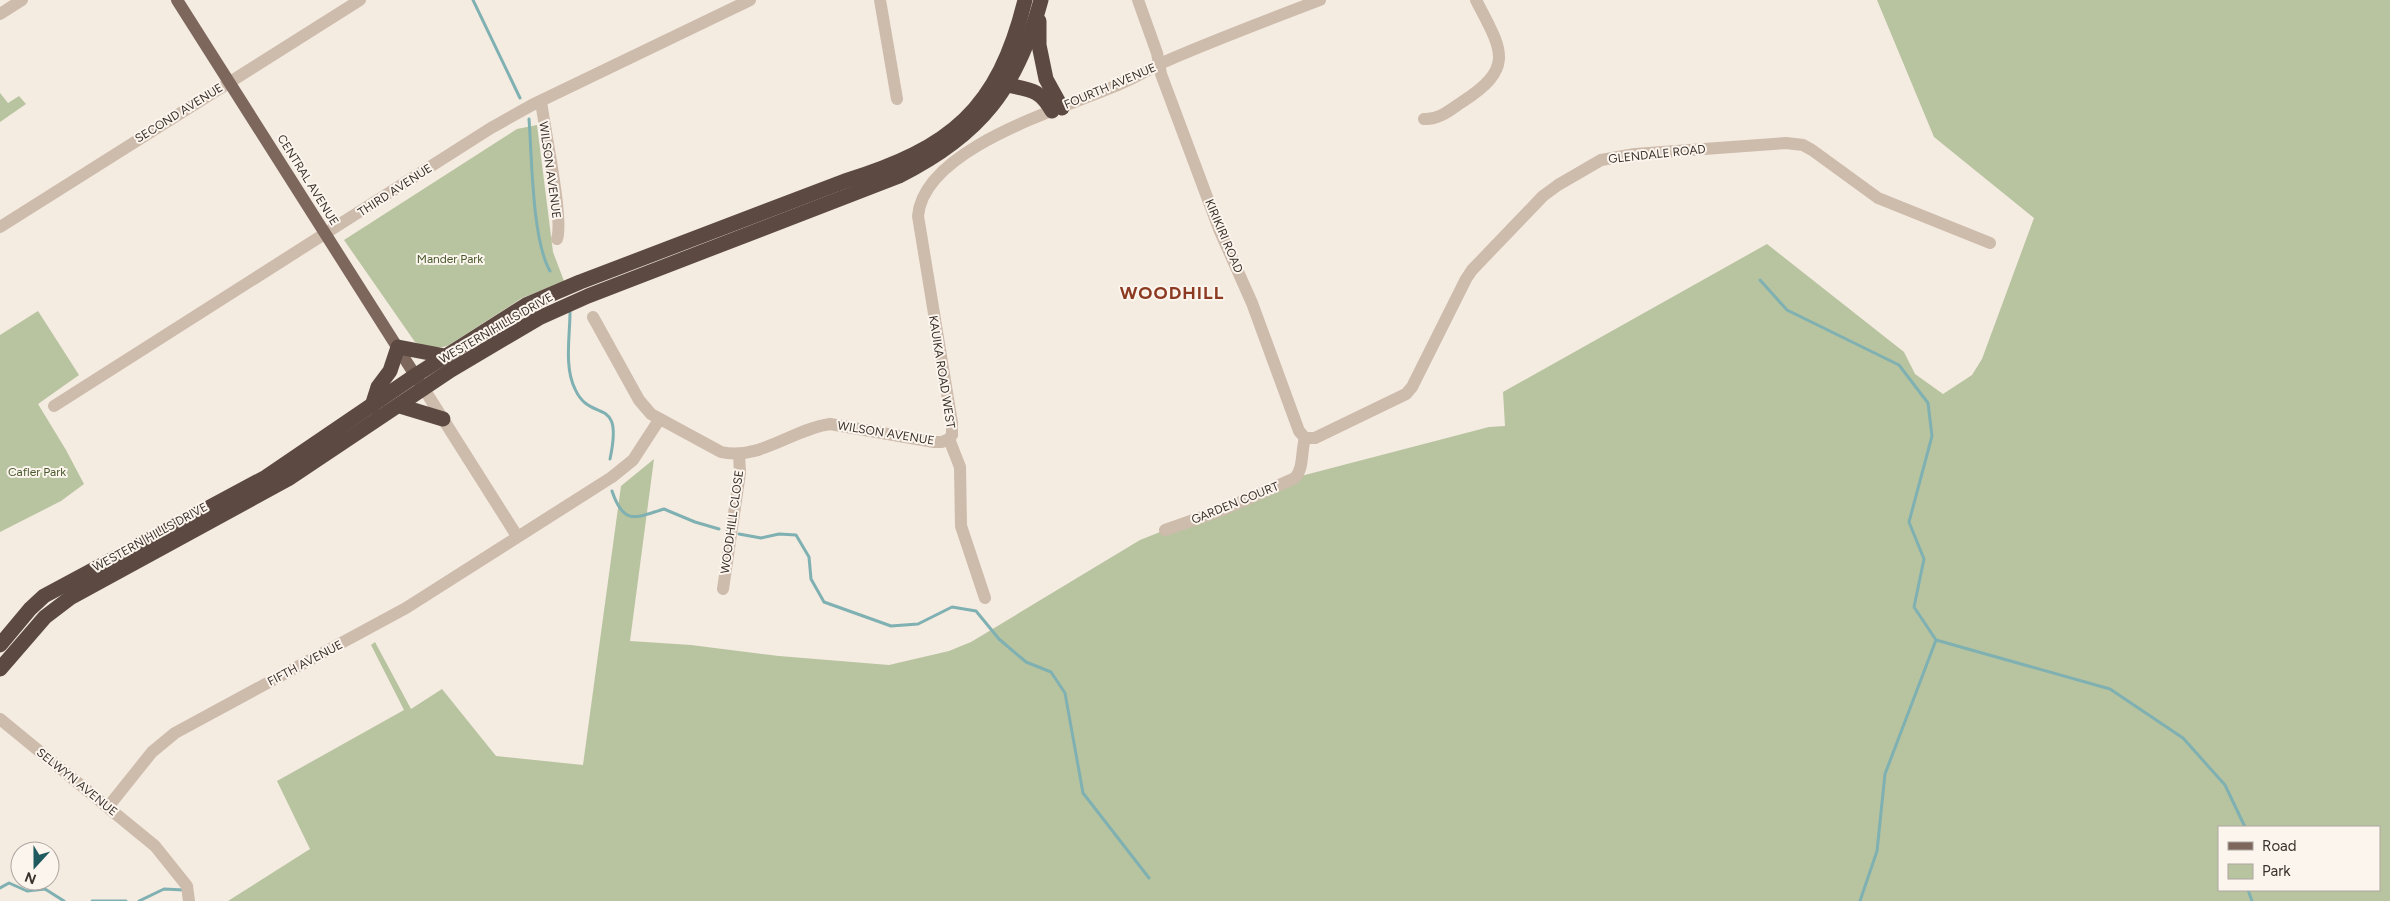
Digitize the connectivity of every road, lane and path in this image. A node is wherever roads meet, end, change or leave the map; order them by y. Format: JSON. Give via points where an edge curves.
{"nodes":[{"id":1,"x":22,"y":0,"type":"edge"},
{"id":2,"x":177,"y":0,"type":"edge"},
{"id":3,"x":360,"y":0,"type":"edge"},
{"id":4,"x":750,"y":0,"type":"edge"},
{"id":5,"x":880,"y":0,"type":"edge"},
{"id":6,"x":1025,"y":0,"type":"edge"},
{"id":7,"x":1138,"y":0,"type":"edge"},
{"id":8,"x":1320,"y":0,"type":"edge"},
{"id":9,"x":1476,"y":0,"type":"edge"},
{"id":10,"x":1039,"y":6,"type":"edge"},
{"id":11,"x":0,"y":14,"type":"edge"},
{"id":12,"x":1159,"y":66,"type":"junction"},
{"id":13,"x":229,"y":82,"type":"junction"},
{"id":14,"x":1007,"y":85,"type":"junction"},
{"id":15,"x":897,"y":99,"type":"dead end"},
{"id":16,"x":541,"y":101,"type":"junction"},
{"id":17,"x":1057,"y":109,"type":"junction"},
{"id":18,"x":1424,"y":119,"type":"dead end"},
{"id":19,"x":920,"y":201,"type":"joint"},
{"id":20,"x":0,"y":227,"type":"edge"},
{"id":21,"x":324,"y":233,"type":"junction"},
{"id":22,"x":556,"y":239,"type":"dead end"},
{"id":23,"x":1990,"y":243,"type":"dead end"},
{"id":24,"x":593,"y":317,"type":"dead end"},
{"id":25,"x":398,"y":347,"type":"junction"},
{"id":26,"x":445,"y":356,"type":"junction"},
{"id":27,"x":416,"y":375,"type":"junction"},
{"id":28,"x":424,"y":389,"type":"junction"},
{"id":29,"x":54,"y":406,"type":"dead end"},
{"id":30,"x":372,"y":406,"type":"junction"},
{"id":31,"x":400,"y":406,"type":"junction"},
{"id":32,"x":443,"y":419,"type":"junction"},
{"id":33,"x":659,"y":420,"type":"junction"},
{"id":34,"x":1305,"y":438,"type":"junction"},
{"id":35,"x":949,"y":439,"type":"junction"},
{"id":36,"x":739,"y":454,"type":"junction"},
{"id":37,"x":1165,"y":530,"type":"dead end"},
{"id":38,"x":517,"y":536,"type":"junction"},
{"id":39,"x":723,"y":589,"type":"dead end"},
{"id":40,"x":985,"y":598,"type":"dead end"},
{"id":41,"x":0,"y":645,"type":"edge"},
{"id":42,"x":0,"y":669,"type":"edge"},
{"id":43,"x":0,"y":719,"type":"edge"},
{"id":44,"x":108,"y":807,"type":"junction"},
{"id":45,"x":189,"y":901,"type":"edge"}],
"edges":[{"from":1,"to":11,"type":"street"},
{"from":2,"to":13,"type":"main road","name":"CENTRAL AVENUE"},
{"from":3,"to":13,"type":"street","name":"SECOND AVENUE"},
{"from":4,"to":16,"type":"street","name":"THIRD AVENUE"},
{"from":5,"to":15,"type":"street"},
{"from":6,"to":26,"type":"highway","name":"WESTERN HILLS DRIVE","via":[[1018,29],[1001,72],[979,106],[940,140],[882,169],[526,305]]},
{"from":7,"to":12,"type":"street","name":"KIRIKIRI ROAD"},
{"from":8,"to":12,"type":"street","name":"FOURTH AVENUE"},
{"from":9,"to":18,"type":"street","via":[[1500,47],[1497,69],[1477,93],[1440,116]]},
{"from":10,"to":14,"type":"highway","name":"WESTERN HILLS DRIVE","via":[[1025,49]]},
{"from":10,"to":17,"type":"highway","via":[[1042,65]]},
{"from":12,"to":17,"type":"street","name":"FOURTH AVENUE"},
{"from":12,"to":34,"type":"street","name":"KIRIKIRI ROAD","via":[[1219,229],[1252,303],[1299,431]]},
{"from":13,"to":20,"type":"street","name":"SECOND AVENUE"},
{"from":13,"to":21,"type":"main road","name":"CENTRAL AVENUE"},
{"from":14,"to":17,"type":"highway","via":[[1033,91]]},
{"from":14,"to":28,"type":"highway","name":"WESTERN HILLS DRIVE","via":[[956,143],[915,168],[561,306]]},
{"from":16,"to":21,"type":"street","name":"THIRD AVENUE","via":[[491,128]]},
{"from":16,"to":22,"type":"street","name":"WILSON AVENUE","via":[[556,202],[559,230]]},
{"from":17,"to":19,"type":"street","name":"FOURTH AVENUE","via":[[1013,126],[965,155],[931,182]]},
{"from":19,"to":35,"type":"street","name":"KAUIKA ROAD WEST","via":[[920,238],[952,423]]},
{"from":21,"to":25,"type":"main road","name":"CENTRAL AVENUE"},
{"from":21,"to":29,"type":"street","name":"THIRD AVENUE"},
{"from":23,"to":34,"type":"street","name":"GLENDALE ROAD","via":[[1878,198],[1803,145],[1786,143],[1635,154],[1602,160],[1543,196],[1472,270],[1406,394],[1315,438]]},
{"from":24,"to":33,"type":"street","name":"WILSON AVENUE","via":[[639,400]]},
{"from":25,"to":26,"type":"highway"},
{"from":25,"to":27,"type":"main road","name":"CENTRAL AVENUE"},
{"from":25,"to":30,"type":"highway"},
{"from":26,"to":27,"type":"highway","name":"WESTERN HILLS DRIVE"},
{"from":27,"to":28,"type":"main road","name":"CENTRAL AVENUE"},
{"from":27,"to":30,"type":"highway","name":"WESTERN HILLS DRIVE"},
{"from":28,"to":31,"type":"highway","name":"WESTERN HILLS DRIVE"},
{"from":28,"to":32,"type":"street"},
{"from":30,"to":41,"type":"highway","name":"WESTERN HILLS DRIVE","via":[[266,477],[44,596]]},
{"from":31,"to":32,"type":"highway"},
{"from":31,"to":42,"type":"highway","name":"WESTERN HILLS DRIVE","via":[[288,479],[70,598],[45,617]]},
{"from":32,"to":38,"type":"street"},
{"from":33,"to":36,"type":"street","name":"WILSON AVENUE","via":[[721,452]]},
{"from":33,"to":38,"type":"street","name":"FIFTH AVENUE","via":[[643,447],[624,468]]},
{"from":34,"to":37,"type":"street","name":"GARDEN COURT","via":[[1300,470],[1291,480],[1225,509]]},
{"from":35,"to":36,"type":"street","name":"WILSON AVENUE","via":[[934,442],[830,424]]},
{"from":35,"to":40,"type":"street","name":"KAUIKA ROAD WEST","via":[[960,467],[961,526]]},
{"from":36,"to":39,"type":"street","name":"WOODHILL CLOSE","via":[[740,473]]},
{"from":38,"to":44,"type":"street","name":"FIFTH AVENUE","via":[[406,608],[175,733],[152,752]]},
{"from":43,"to":44,"type":"street","name":"SELWYN AVENUE"},
{"from":44,"to":45,"type":"street","name":"SELWYN AVENUE","via":[[155,846],[187,886]]}]}
